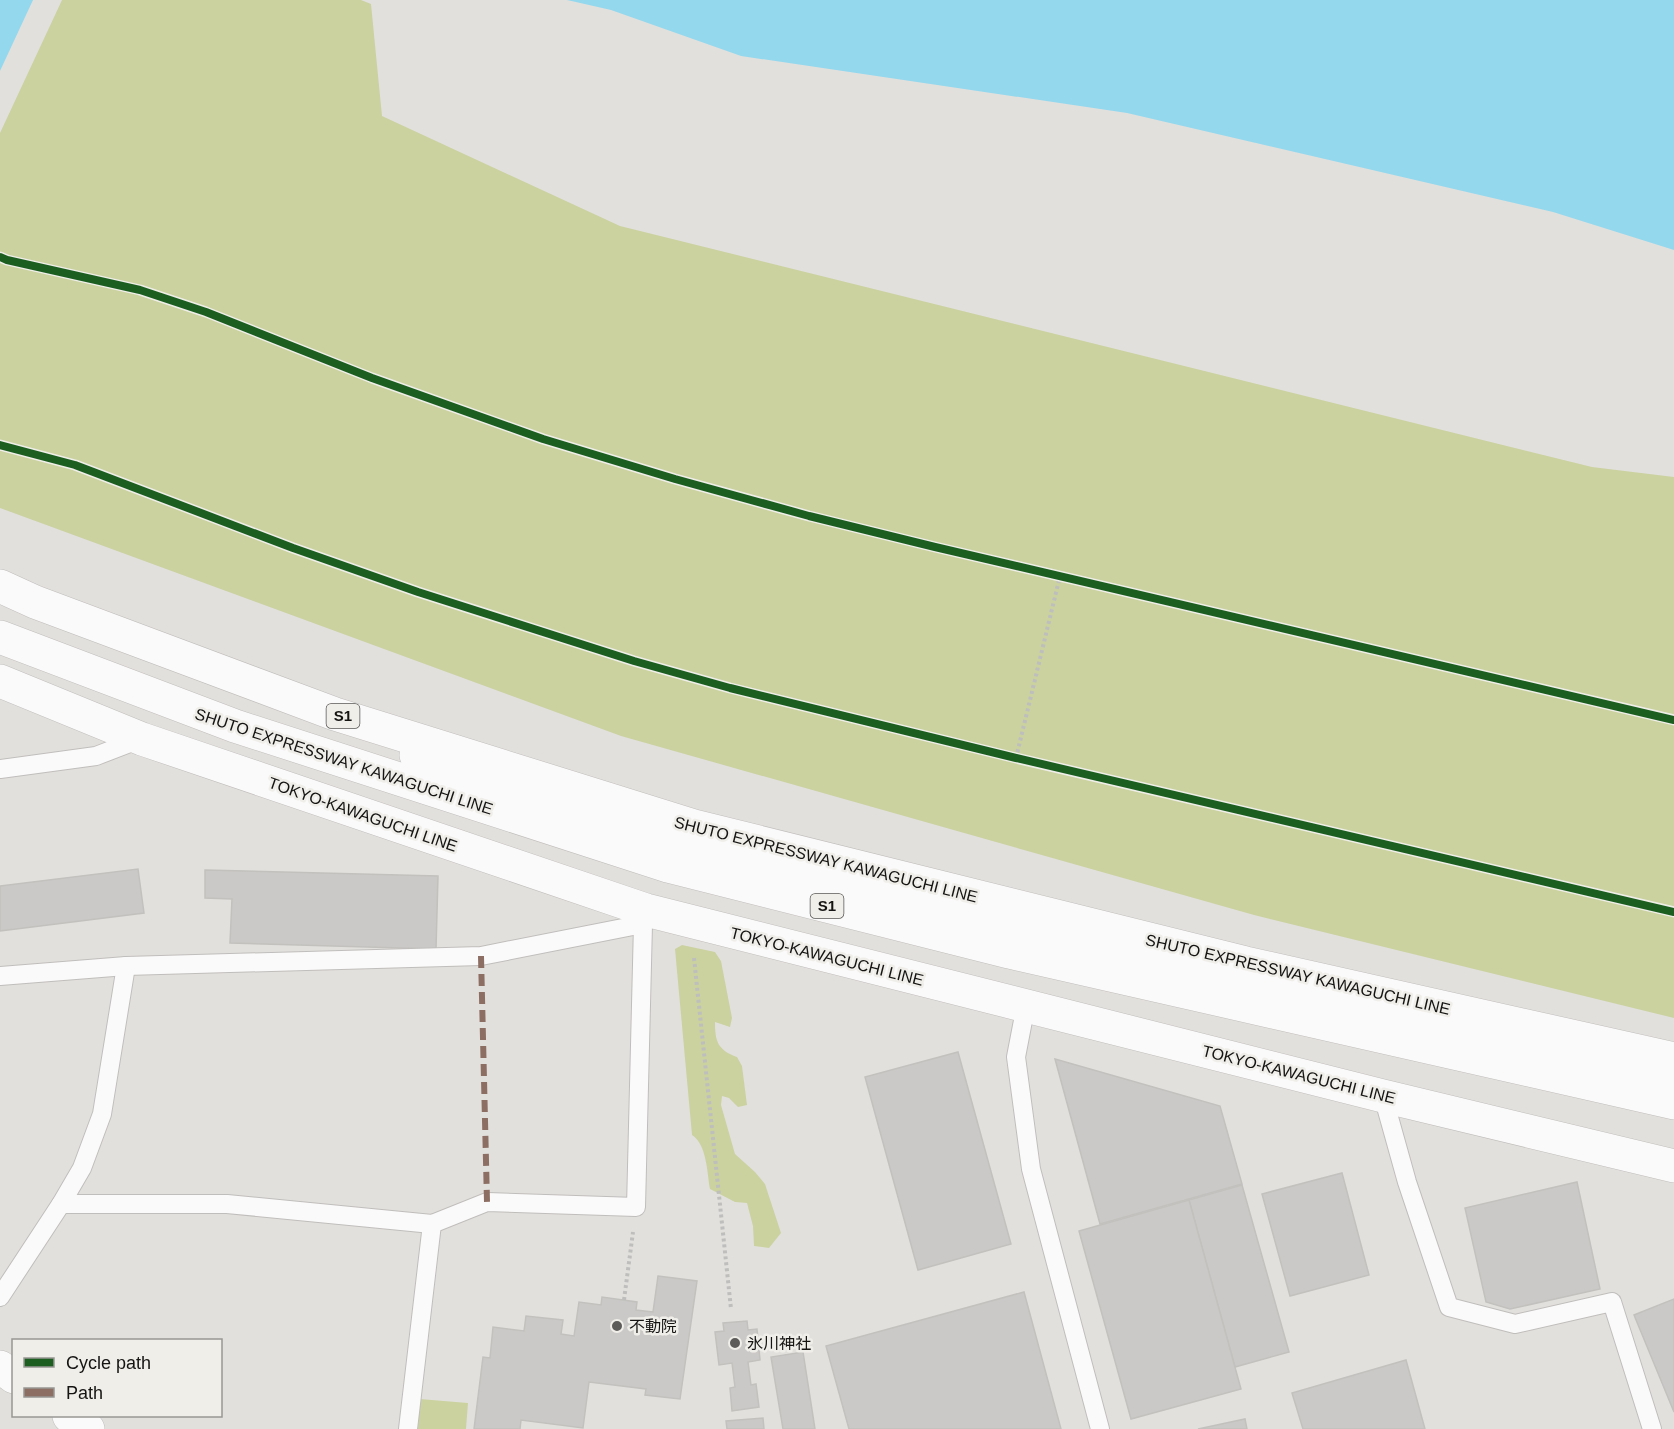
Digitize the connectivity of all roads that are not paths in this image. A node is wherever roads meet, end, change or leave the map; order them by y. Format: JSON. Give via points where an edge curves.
{"nodes":[{"id":1,"x":0,"y":586,"type":"edge"},
{"id":2,"x":0,"y":603,"type":"edge"},
{"id":3,"x":0,"y":637,"type":"edge"},
{"id":4,"x":0,"y":681,"type":"edge"},
{"id":5,"x":142,"y":739,"type":"junction"},
{"id":6,"x":0,"y":769,"type":"edge"},
{"id":7,"x":644,"y":917,"type":"junction"},
{"id":8,"x":126,"y":966,"type":"junction"},
{"id":9,"x":0,"y":976,"type":"edge"},
{"id":10,"x":1026,"y":1005,"type":"junction"},
{"id":11,"x":1674,"y":1059,"type":"edge"},
{"id":12,"x":1674,"y":1079,"type":"edge"},
{"id":13,"x":1383,"y":1096,"type":"junction"},
{"id":14,"x":1674,"y":1103,"type":"edge"},
{"id":15,"x":1674,"y":1166,"type":"edge"},
{"id":16,"x":61,"y":1204,"type":"junction"},
{"id":17,"x":432,"y":1224,"type":"junction"},
{"id":18,"x":0,"y":1297,"type":"edge"},
{"id":19,"x":70,"y":1417,"type":"edge"},
{"id":20,"x":88,"y":1429,"type":"edge"},
{"id":21,"x":408,"y":1429,"type":"edge"},
{"id":22,"x":1100,"y":1429,"type":"edge"},
{"id":23,"x":1652,"y":1429,"type":"edge"}],
"edges":[{"from":1,"to":11,"type":"main road","name":"SHUTO EXPRESSWAY KAWAGUCHI LINE","number":"S1","via":[[336,714],[694,826],[1246,963]]},
{"from":2,"to":12,"type":"main road","via":[[178,671],[709,858]]},
{"from":3,"to":14,"type":"main road","name":"SHUTO EXPRESSWAY KAWAGUCHI LINE","number":"S1","via":[[235,726],[668,866],[1009,952]]},
{"from":4,"to":5,"type":"main road","name":"TOKYO-KAWAGUCHI LINE"},
{"from":5,"to":6,"type":"lane","via":[[96,756]]},
{"from":5,"to":7,"type":"main road","name":"TOKYO-KAWAGUCHI LINE"},
{"from":7,"to":8,"type":"lane","via":[[481,956]]},
{"from":7,"to":10,"type":"main road","name":"TOKYO-KAWAGUCHI LINE","via":[[690,922]]},
{"from":7,"to":17,"type":"lane","via":[[636,1207],[487,1202]]},
{"from":8,"to":9,"type":"lane"},
{"from":8,"to":16,"type":"lane","via":[[102,1114],[82,1168]]},
{"from":10,"to":13,"type":"main road","name":"TOKYO-KAWAGUCHI LINE"},
{"from":10,"to":22,"type":"lane","via":[[1016,1057],[1030,1169]]},
{"from":13,"to":15,"type":"main road","name":"TOKYO-KAWAGUCHI LINE"},
{"from":13,"to":23,"type":"lane","via":[[1449,1307],[1515,1324],[1612,1302]]},
{"from":16,"to":17,"type":"lane","via":[[227,1204]]},
{"from":16,"to":18,"type":"lane"},
{"from":17,"to":21,"type":"lane"},
{"from":19,"to":20,"type":"main road"}]}
